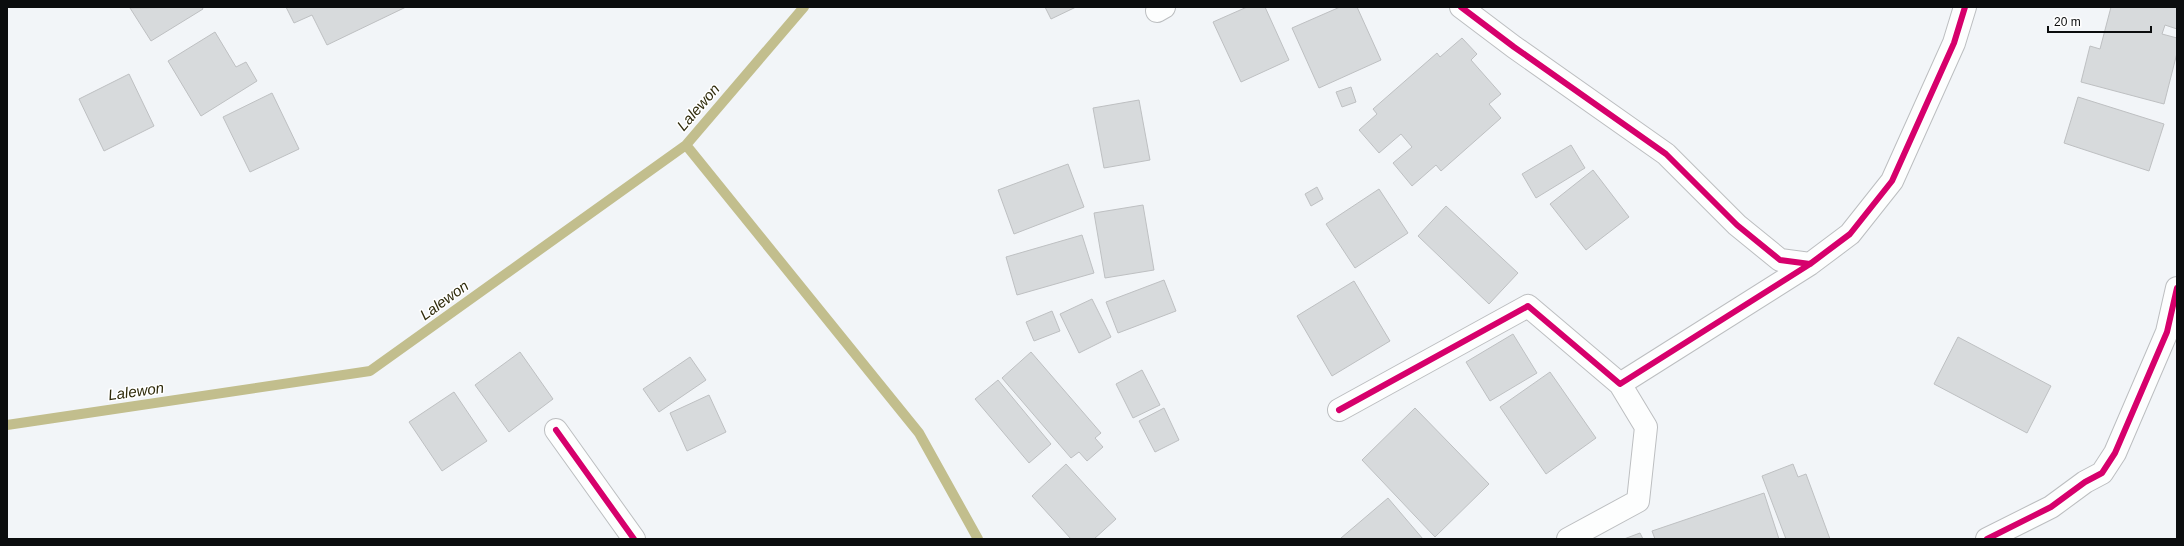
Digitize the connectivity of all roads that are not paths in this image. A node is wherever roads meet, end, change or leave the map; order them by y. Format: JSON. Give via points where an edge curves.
{"nodes":[{"id":1,"x":1461,"y":7,"type":"edge"},
{"id":2,"x":1965,"y":7,"type":"edge"},
{"id":3,"x":1810,"y":264,"type":"junction"},
{"id":4,"x":2177,"y":288,"type":"edge"},
{"id":5,"x":1620,"y":384,"type":"junction"},
{"id":6,"x":1339,"y":410,"type":"dead end"},
{"id":7,"x":556,"y":430,"type":"dead end"},
{"id":8,"x":634,"y":539,"type":"edge"},
{"id":9,"x":1568,"y":539,"type":"edge"},
{"id":10,"x":1987,"y":539,"type":"edge"}],
"edges":[{"from":1,"to":3,"type":"street","via":[[1666,154],[1737,225],[1780,260]]},
{"from":2,"to":3,"type":"street","via":[[1954,43],[1892,181],[1850,234]]},
{"from":3,"to":5,"type":"street"},
{"from":4,"to":10,"type":"street","via":[[2168,332],[2116,453],[2102,473],[2051,507]]},
{"from":5,"to":6,"type":"street","via":[[1528,306]]},
{"from":5,"to":9,"type":"street","via":[[1646,427],[1638,500]]},
{"from":7,"to":8,"type":"street"}]}
